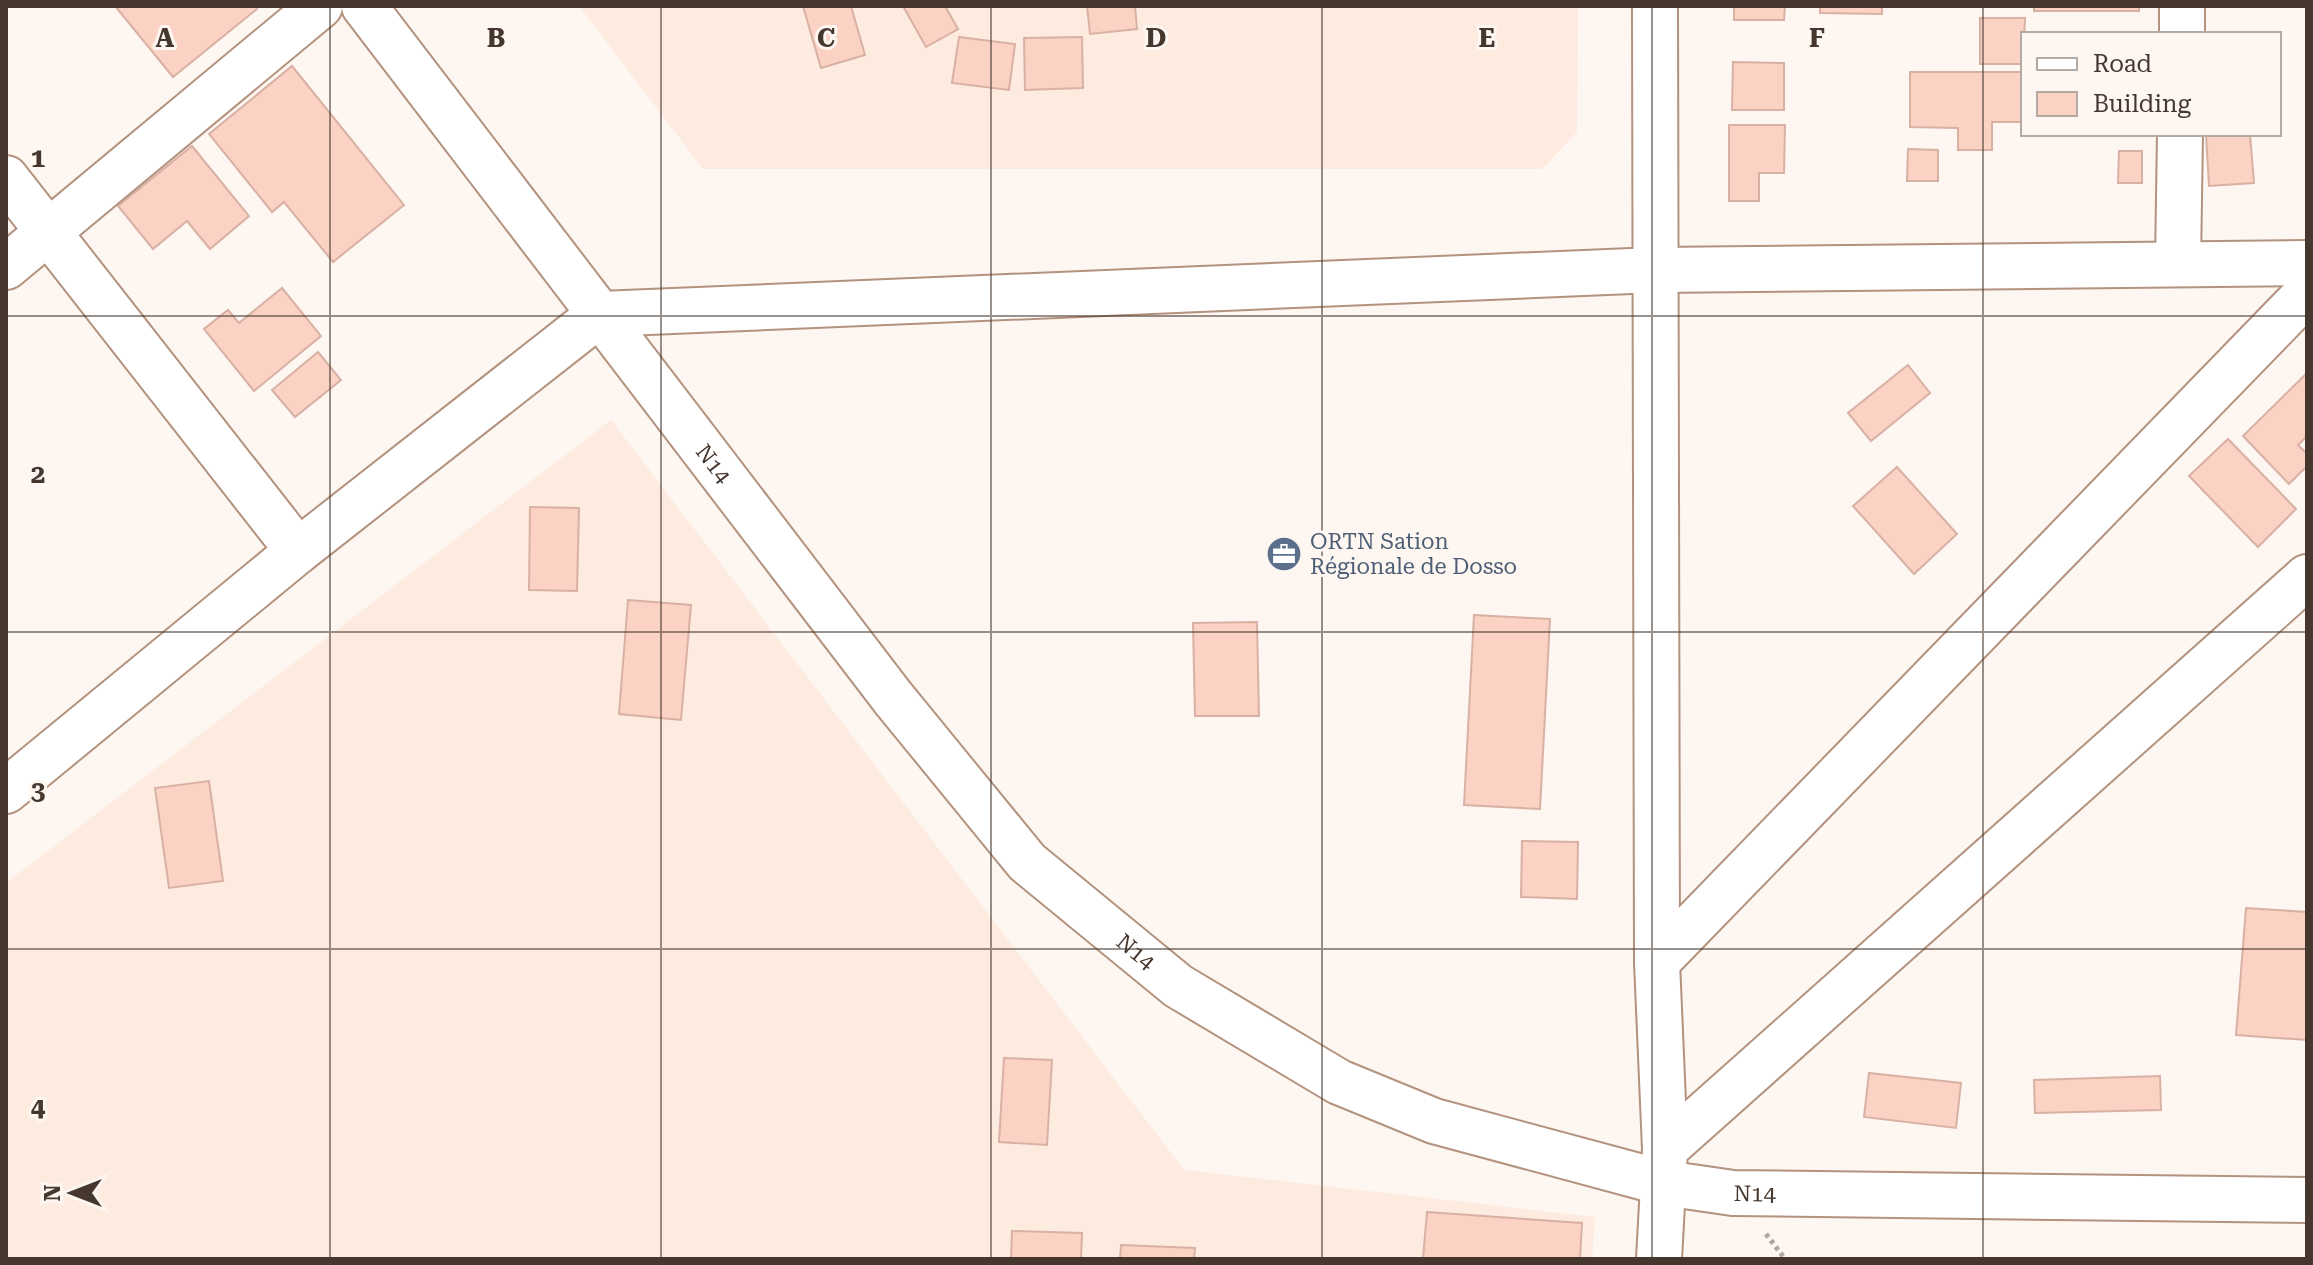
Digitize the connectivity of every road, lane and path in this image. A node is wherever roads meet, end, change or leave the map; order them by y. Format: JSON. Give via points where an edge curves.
{"nodes":[{"id":1,"x":320,"y":6,"type":"edge"},
{"id":2,"x":364,"y":6,"type":"edge"},
{"id":3,"x":1655,"y":6,"type":"edge"},
{"id":4,"x":2182,"y":6,"type":"edge"},
{"id":5,"x":2182,"y":32,"type":"edge"},
{"id":6,"x":2180,"y":136,"type":"edge"},
{"id":7,"x":6,"y":178,"type":"edge"},
{"id":8,"x":48,"y":232,"type":"junction"},
{"id":9,"x":2307,"y":263,"type":"edge"},
{"id":10,"x":2178,"y":264,"type":"junction"},
{"id":11,"x":6,"y":267,"type":"edge"},
{"id":12,"x":1655,"y":270,"type":"junction"},
{"id":13,"x":2307,"y":293,"type":"edge"},
{"id":14,"x":600,"y":314,"type":"junction"},
{"id":15,"x":298,"y":551,"type":"junction"},
{"id":16,"x":2307,"y":577,"type":"edge"},
{"id":17,"x":6,"y":791,"type":"edge"},
{"id":18,"x":1657,"y":962,"type":"junction"},
{"id":19,"x":1664,"y":1166,"type":"junction"},
{"id":20,"x":2307,"y":1200,"type":"edge"},
{"id":21,"x":1659,"y":1259,"type":"edge"}],
"edges":[{"from":1,"to":8,"type":"street"},
{"from":2,"to":14,"type":"street","name":"N14"},
{"from":3,"to":12,"type":"street"},
{"from":4,"to":5,"type":"street"},
{"from":6,"to":10,"type":"street"},
{"from":7,"to":8,"type":"street"},
{"from":8,"to":11,"type":"street"},
{"from":8,"to":15,"type":"street"},
{"from":9,"to":10,"type":"street"},
{"from":10,"to":12,"type":"street"},
{"from":12,"to":14,"type":"street"},
{"from":12,"to":18,"type":"street"},
{"from":13,"to":18,"type":"street"},
{"from":14,"to":15,"type":"street"},
{"from":14,"to":19,"type":"street","name":"N14","via":[[893,698],[1027,862],[1178,986],[1339,1082],[1434,1121]]},
{"from":15,"to":17,"type":"street"},
{"from":16,"to":19,"type":"street"},
{"from":18,"to":19,"type":"street"},
{"from":19,"to":20,"type":"street","name":"N14","via":[[1733,1193]]},
{"from":19,"to":21,"type":"street"}]}
